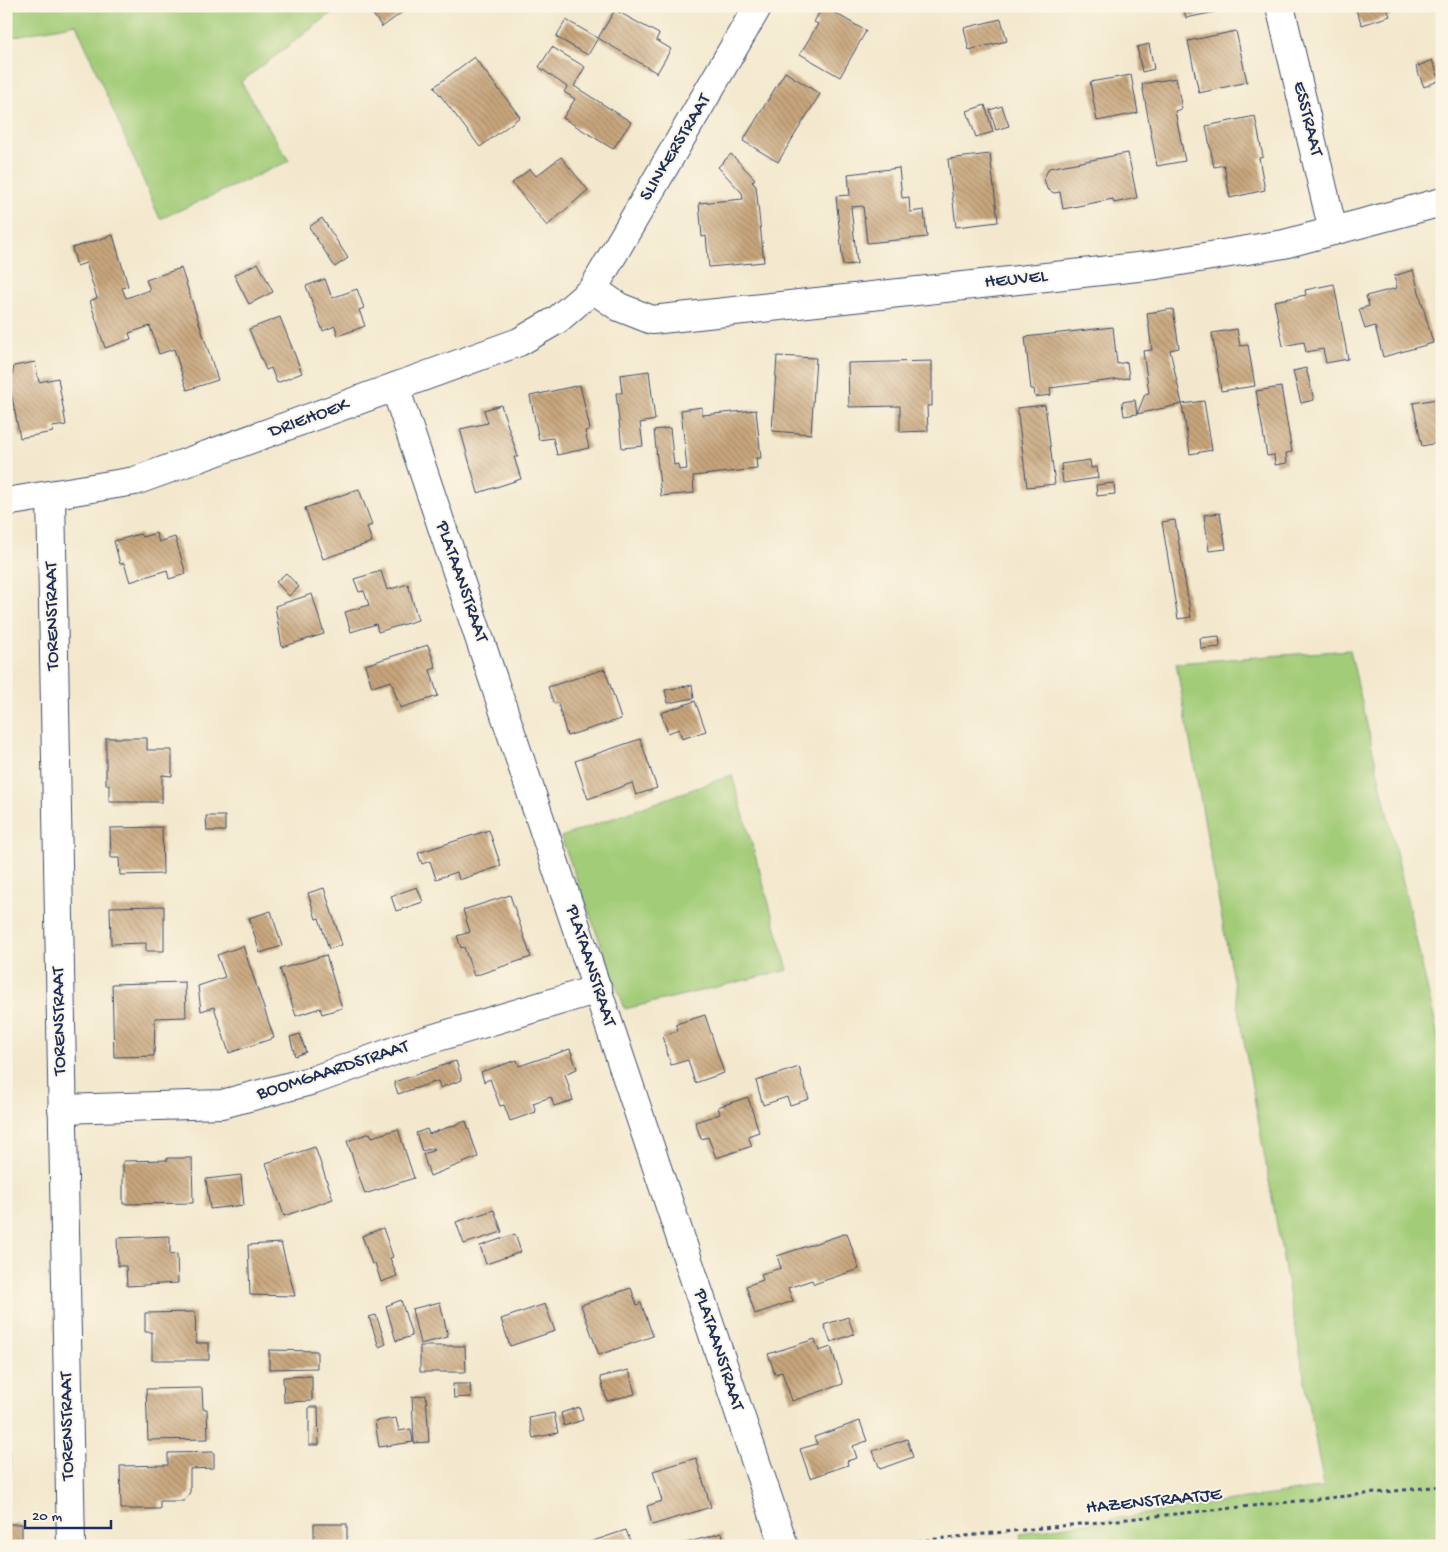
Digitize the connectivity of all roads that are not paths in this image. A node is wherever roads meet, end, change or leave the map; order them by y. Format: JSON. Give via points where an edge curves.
{"nodes":[{"id":1,"x":758,"y":6,"type":"edge"},
{"id":2,"x":1280,"y":6,"type":"edge"},
{"id":3,"x":1442,"y":202,"type":"edge"},
{"id":4,"x":1333,"y":231,"type":"junction"},
{"id":5,"x":593,"y":289,"type":"junction"},
{"id":6,"x":395,"y":387,"type":"junction"},
{"id":7,"x":51,"y":496,"type":"junction"},
{"id":8,"x":6,"y":502,"type":"edge"},
{"id":9,"x":598,"y":989,"type":"junction"},
{"id":10,"x":62,"y":1109,"type":"junction"},
{"id":11,"x":71,"y":1546,"type":"edge"},
{"id":12,"x":784,"y":1546,"type":"edge"}],
"edges":[{"from":1,"to":5,"type":"street","name":"SLINKERSTRAAT"},
{"from":2,"to":4,"type":"street","name":"ESSTRAAT"},
{"from":3,"to":4,"type":"street","name":"HEUVEL"},
{"from":4,"to":5,"type":"street","name":"HEUVEL","via":[[1284,244],[1156,265],[652,320],[620,307]]},
{"from":5,"to":6,"type":"street","name":"DRIEHOEK","via":[[557,320],[519,342]]},
{"from":6,"to":7,"type":"street","name":"DRIEHOEK","via":[[135,481]]},
{"from":6,"to":9,"type":"street","name":"PLATAANSTRAAT"},
{"from":7,"to":8,"type":"street","name":"DRIEHOEK"},
{"from":7,"to":10,"type":"street","name":"TORENSTRAAT"},
{"from":9,"to":10,"type":"street","name":"BOOMGAARDSTRAAT","via":[[408,1046],[314,1080],[222,1104]]},
{"from":9,"to":12,"type":"street","name":"PLATAANSTRAAT"},
{"from":10,"to":11,"type":"street","name":"TORENSTRAAT"}]}
